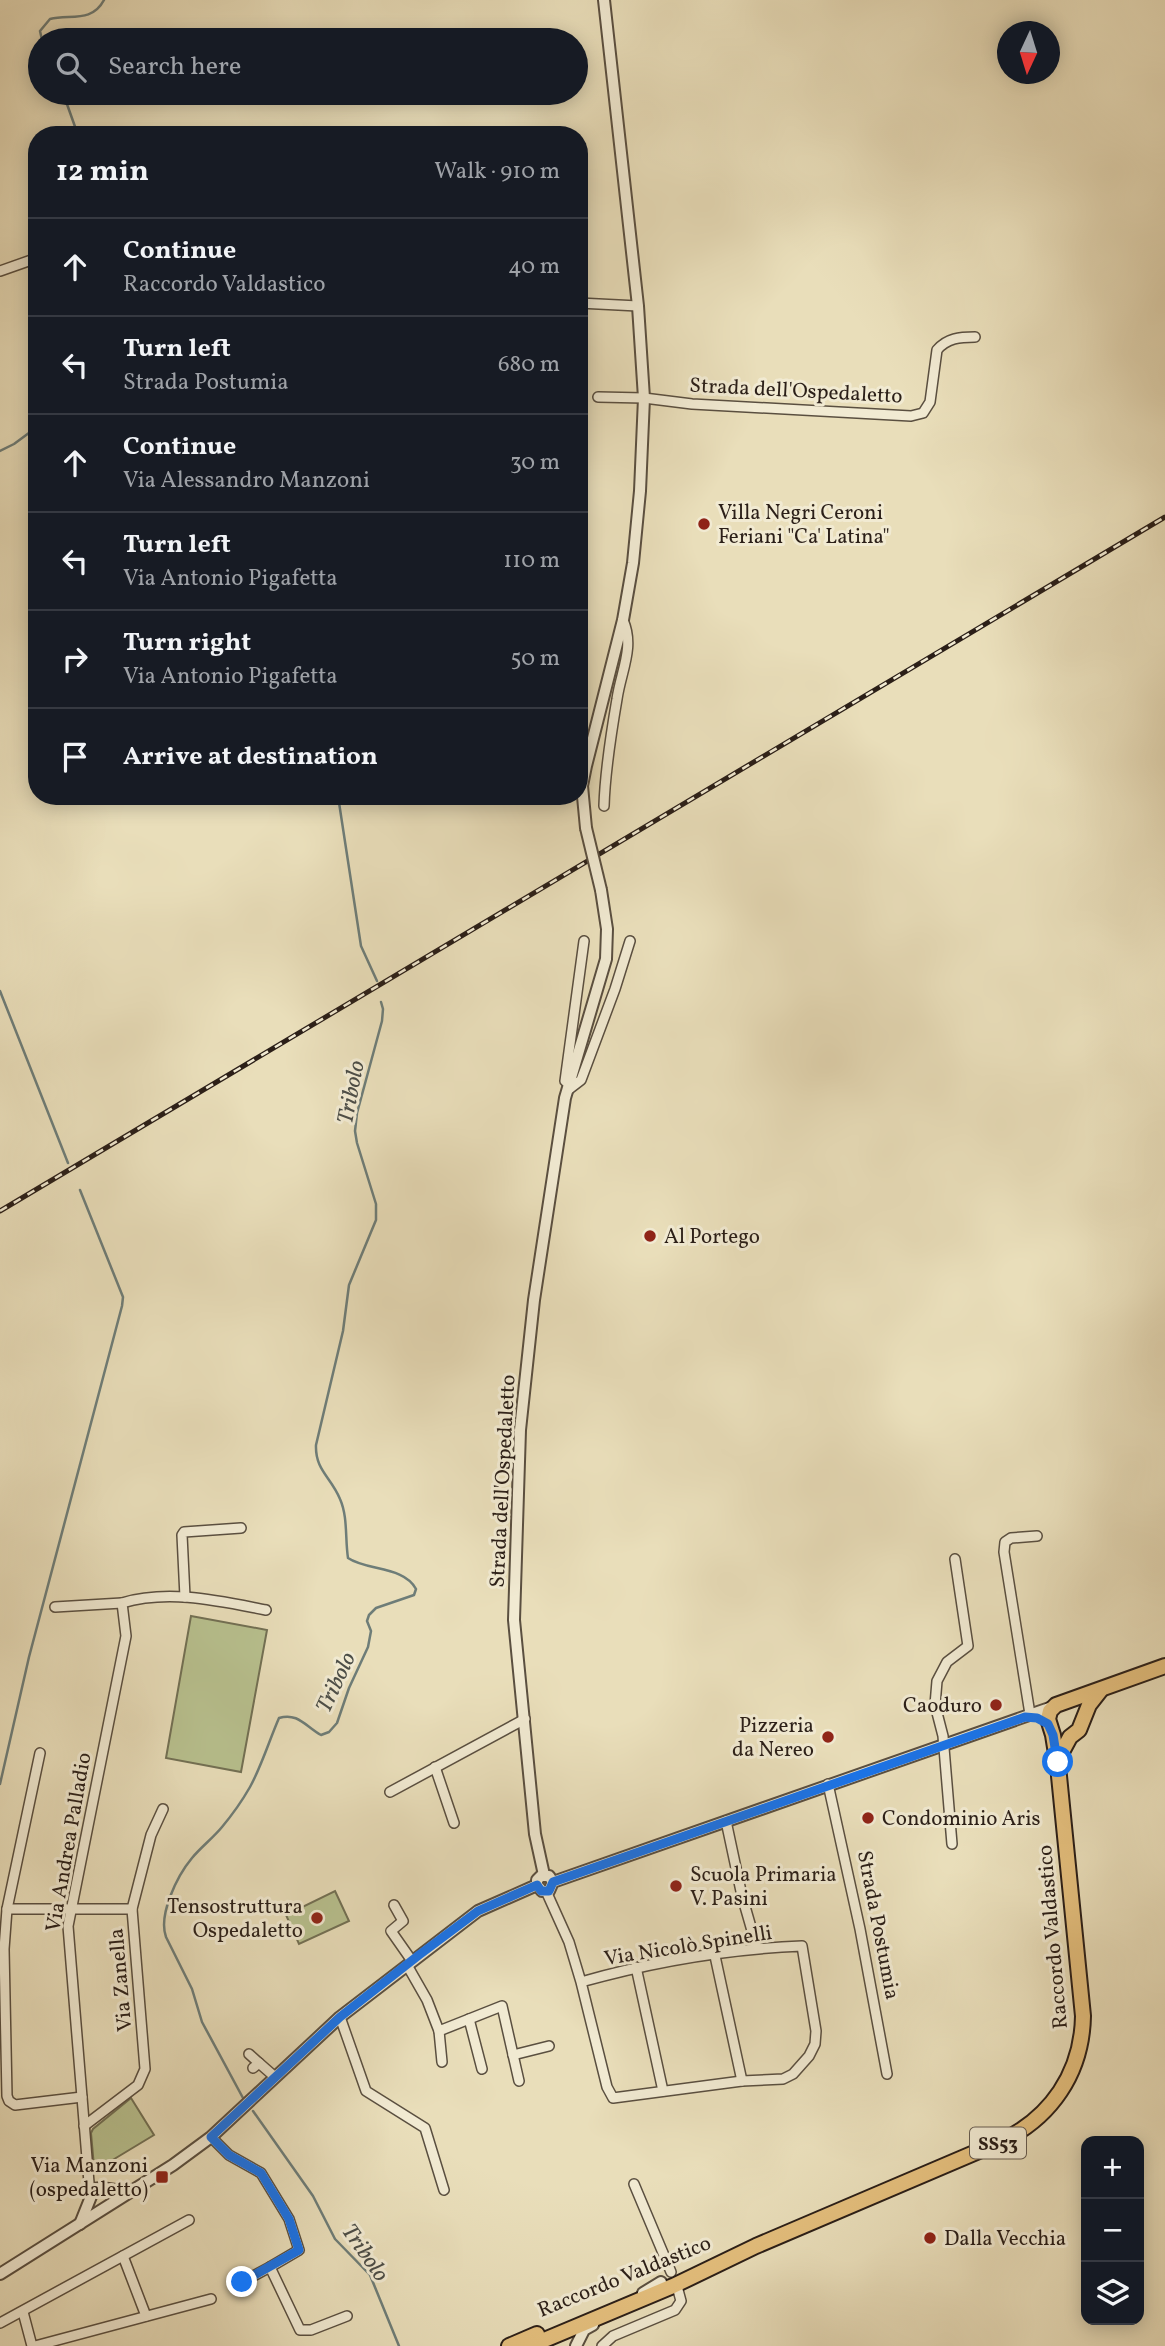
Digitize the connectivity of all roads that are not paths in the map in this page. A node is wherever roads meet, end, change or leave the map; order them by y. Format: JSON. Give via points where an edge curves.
{"nodes":[{"id":1,"x":604,"y":0,"type":"edge"},
{"id":2,"x":28,"y":261,"type":"edge"},
{"id":3,"x":0,"y":271,"type":"edge"},
{"id":4,"x":588,"y":303,"type":"edge"},
{"id":5,"x":638,"y":306,"type":"junction"},
{"id":6,"x":975,"y":337,"type":"dead end"},
{"id":7,"x":598,"y":397,"type":"dead end"},
{"id":8,"x":643,"y":398,"type":"junction"},
{"id":9,"x":623,"y":620,"type":"junction"},
{"id":10,"x":588,"y":758,"type":"edge"},
{"id":11,"x":584,"y":805,"type":"edge"},
{"id":12,"x":604,"y":806,"type":"dead end"},
{"id":13,"x":584,"y":941,"type":"dead end"},
{"id":14,"x":630,"y":941,"type":"dead end"},
{"id":15,"x":569,"y":1087,"type":"junction"},
{"id":16,"x":242,"y":1528,"type":"dead end"},
{"id":17,"x":1037,"y":1536,"type":"dead end"},
{"id":18,"x":955,"y":1559,"type":"dead end"},
{"id":19,"x":185,"y":1597,"type":"junction"},
{"id":20,"x":122,"y":1603,"type":"junction"},
{"id":21,"x":55,"y":1607,"type":"dead end"},
{"id":22,"x":266,"y":1610,"type":"dead end"},
{"id":23,"x":1165,"y":1666,"type":"edge"},
{"id":24,"x":1101,"y":1690,"type":"junction"},
{"id":25,"x":1061,"y":1704,"type":"junction"},
{"id":26,"x":1028,"y":1715,"type":"junction"},
{"id":27,"x":525,"y":1719,"type":"junction"},
{"id":28,"x":1082,"y":1721,"type":"junction"},
{"id":29,"x":1050,"y":1728,"type":"junction"},
{"id":30,"x":1072,"y":1735,"type":"junction"},
{"id":31,"x":943,"y":1744,"type":"junction"},
{"id":32,"x":40,"y":1753,"type":"dead end"},
{"id":33,"x":1058,"y":1766,"type":"junction"},
{"id":34,"x":435,"y":1768,"type":"junction"},
{"id":35,"x":828,"y":1784,"type":"junction"},
{"id":36,"x":390,"y":1792,"type":"dead end"},
{"id":37,"x":163,"y":1809,"type":"dead end"},
{"id":38,"x":726,"y":1821,"type":"junction"},
{"id":39,"x":454,"y":1823,"type":"dead end"},
{"id":40,"x":951,"y":1844,"type":"dead end"},
{"id":41,"x":545,"y":1883,"type":"junction"},
{"id":42,"x":394,"y":1905,"type":"dead end"},
{"id":43,"x":70,"y":1908,"type":"junction"},
{"id":44,"x":7,"y":1909,"type":"junction"},
{"id":45,"x":132,"y":1909,"type":"junction"},
{"id":46,"x":757,"y":1948,"type":"junction"},
{"id":47,"x":715,"y":1956,"type":"junction"},
{"id":48,"x":409,"y":1963,"type":"junction"},
{"id":49,"x":636,"y":1967,"type":"junction"},
{"id":50,"x":581,"y":1982,"type":"junction"},
{"id":51,"x":340,"y":2017,"type":"junction"},
{"id":52,"x":469,"y":2019,"type":"junction"},
{"id":53,"x":439,"y":2031,"type":"junction"},
{"id":54,"x":549,"y":2046,"type":"dead end"},
{"id":55,"x":249,"y":2054,"type":"dead end"},
{"id":56,"x":513,"y":2055,"type":"junction"},
{"id":57,"x":442,"y":2062,"type":"dead end"},
{"id":58,"x":482,"y":2070,"type":"dead end"},
{"id":59,"x":887,"y":2074,"type":"dead end"},
{"id":60,"x":275,"y":2077,"type":"junction"},
{"id":61,"x":519,"y":2081,"type":"dead end"},
{"id":62,"x":742,"y":2081,"type":"junction"},
{"id":63,"x":663,"y":2091,"type":"junction"},
{"id":64,"x":82,"y":2097,"type":"junction"},
{"id":65,"x":84,"y":2126,"type":"junction"},
{"id":66,"x":211,"y":2137,"type":"junction"},
{"id":67,"x":89,"y":2172,"type":"junction"},
{"id":68,"x":634,"y":2184,"type":"dead end"},
{"id":69,"x":105,"y":2188,"type":"junction"},
{"id":70,"x":136,"y":2189,"type":"junction"},
{"id":71,"x":444,"y":2190,"type":"dead end"},
{"id":72,"x":90,"y":2197,"type":"junction"},
{"id":73,"x":106,"y":2207,"type":"junction"},
{"id":74,"x":189,"y":2220,"type":"dead end"},
{"id":75,"x":78,"y":2226,"type":"junction"},
{"id":76,"x":123,"y":2256,"type":"junction"},
{"id":77,"x":270,"y":2267,"type":"junction"},
{"id":78,"x":0,"y":2274,"type":"edge"},
{"id":79,"x":242,"y":2282,"type":"dead end"},
{"id":80,"x":664,"y":2282,"type":"junction"},
{"id":81,"x":678,"y":2290,"type":"dead end"},
{"id":82,"x":211,"y":2299,"type":"dead end"},
{"id":83,"x":23,"y":2312,"type":"junction"},
{"id":84,"x":146,"y":2316,"type":"junction"},
{"id":85,"x":347,"y":2316,"type":"dead end"},
{"id":86,"x":0,"y":2323,"type":"edge"},
{"id":87,"x":553,"y":2338,"type":"edge"},
{"id":88,"x":34,"y":2346,"type":"edge"},
{"id":89,"x":509,"y":2346,"type":"edge"},
{"id":90,"x":519,"y":2346,"type":"edge"},
{"id":91,"x":530,"y":2346,"type":"edge"},
{"id":92,"x":570,"y":2346,"type":"edge"},
{"id":93,"x":576,"y":2346,"type":"edge"},
{"id":94,"x":602,"y":2346,"type":"edge"}],
"edges":[{"from":1,"to":5,"type":"street","name":"Strada dell'Ospedaletto"},
{"from":2,"to":3,"type":"street"},
{"from":4,"to":5,"type":"street"},
{"from":5,"to":8,"type":"street","name":"Strada dell'Ospedaletto"},
{"from":6,"to":8,"type":"street","name":"Strada dell'Ospedaletto","via":[[948,341],[937,350],[930,402],[923,412],[911,416]]},
{"from":7,"to":8,"type":"street","name":"Strada dell'Ospedaletto"},
{"from":8,"to":9,"type":"street","name":"Strada dell'Ospedaletto","via":[[634,563]]},
{"from":9,"to":10,"type":"street","name":"Strada dell'Ospedaletto","bridge":true},
{"from":9,"to":12,"type":"street","name":"Strada dell'Ospedaletto","via":[[629,644],[617,696]]},
{"from":11,"to":15,"type":"street","name":"Strada dell'Ospedaletto","bridge":true,"via":[[607,929],[606,959]]},
{"from":13,"to":15,"type":"street","name":"Strada dell'Ospedaletto","via":[[565,1081]]},
{"from":14,"to":15,"type":"street","name":"Strada dell'Ospedaletto","via":[[581,1080]]},
{"from":15,"to":27,"type":"street","name":"Strada dell'Ospedaletto","via":[[534,1300],[520,1430],[514,1620]]},
{"from":16,"to":19,"type":"street","via":[[184,1532]]},
{"from":17,"to":26,"type":"street","via":[[1011,1538],[1005,1542],[1004,1552]]},
{"from":18,"to":31,"type":"street","via":[[968,1646],[947,1662],[937,1681],[935,1705]]},
{"from":19,"to":20,"type":"street"},
{"from":19,"to":22,"type":"street"},
{"from":20,"to":21,"type":"street"},
{"from":20,"to":43,"type":"street","name":"Via Andrea Palladio","via":[[126,1636]]},
{"from":23,"to":24,"type":"main road"},
{"from":24,"to":25,"type":"main road"},
{"from":24,"to":28,"type":"main road"},
{"from":25,"to":26,"type":"street"},
{"from":25,"to":28,"type":"main road","via":[[1077,1709]]},
{"from":25,"to":29,"type":"main road","via":[[1048,1715]]},
{"from":26,"to":29,"type":"street"},
{"from":26,"to":31,"type":"street"},
{"from":27,"to":34,"type":"street"},
{"from":27,"to":41,"type":"street","name":"Strada dell'Ospedaletto","via":[[535,1834]]},
{"from":28,"to":30,"type":"main road"},
{"from":29,"to":30,"type":"main road","via":[[1059,1736]]},
{"from":29,"to":33,"type":"main road","name":"Raccordo Valdastico","number":"SS53"},
{"from":30,"to":33,"type":"main road"},
{"from":31,"to":35,"type":"street"},
{"from":31,"to":40,"type":"street"},
{"from":32,"to":44,"type":"street"},
{"from":33,"to":80,"type":"main road","name":"Raccordo Valdastico","number":"SS53","via":[[1083,2010],[1078,2054],[1062,2090],[1039,2117],[1010,2137]]},
{"from":34,"to":36,"type":"street"},
{"from":34,"to":39,"type":"street"},
{"from":35,"to":38,"type":"street"},
{"from":35,"to":59,"type":"street","name":"Strada Postumia"},
{"from":37,"to":45,"type":"street","name":"Via Zanella","via":[[150,1835]]},
{"from":38,"to":41,"type":"street"},
{"from":38,"to":46,"type":"street"},
{"from":41,"to":48,"type":"street","via":[[478,1911]]},
{"from":41,"to":50,"type":"street"},
{"from":42,"to":48,"type":"street","via":[[403,1921],[391,1931]]},
{"from":43,"to":44,"type":"street"},
{"from":43,"to":45,"type":"street"},
{"from":43,"to":64,"type":"street","name":"Via Andrea Palladio","via":[[68,1944]]},
{"from":44,"to":64,"type":"street","via":[[8,2099],[15,2105]]},
{"from":45,"to":65,"type":"street","name":"Via Zanella","via":[[145,2069],[138,2085]]},
{"from":46,"to":47,"type":"street","name":"Via Nicolò Spinelli"},
{"from":46,"to":62,"type":"street","name":"Via Nicolò Spinelli","via":[[802,1946],[815,2044],[793,2074],[783,2079]]},
{"from":47,"to":49,"type":"street","name":"Via Nicolò Spinelli"},
{"from":47,"to":62,"type":"street"},
{"from":48,"to":51,"type":"street"},
{"from":48,"to":53,"type":"street"},
{"from":49,"to":50,"type":"street","name":"Via Nicolò Spinelli"},
{"from":49,"to":63,"type":"street"},
{"from":50,"to":63,"type":"street","via":[[610,2095]]},
{"from":51,"to":60,"type":"street"},
{"from":51,"to":71,"type":"street","via":[[366,2091],[425,2128]]},
{"from":52,"to":53,"type":"street"},
{"from":52,"to":56,"type":"street","via":[[502,2006]]},
{"from":52,"to":58,"type":"street"},
{"from":53,"to":57,"type":"street"},
{"from":54,"to":56,"type":"street"},
{"from":55,"to":60,"type":"street","via":[[256,2065]]},
{"from":56,"to":61,"type":"street"},
{"from":60,"to":66,"type":"street"},
{"from":62,"to":63,"type":"street"},
{"from":64,"to":65,"type":"street","name":"Via Andrea Palladio"},
{"from":65,"to":67,"type":"street","name":"Via Andrea Palladio"},
{"from":66,"to":70,"type":"street"},
{"from":66,"to":77,"type":"street","via":[[229,2155],[261,2173],[289,2219],[299,2250]]},
{"from":67,"to":69,"type":"street"},
{"from":67,"to":72,"type":"street","name":"Via Andrea Palladio"},
{"from":68,"to":80,"type":"street"},
{"from":69,"to":70,"type":"street"},
{"from":69,"to":72,"type":"street","via":[[94,2189]]},
{"from":69,"to":73,"type":"street","via":[[111,2196]]},
{"from":70,"to":73,"type":"street"},
{"from":72,"to":73,"type":"street","via":[[93,2206]]},
{"from":72,"to":75,"type":"street"},
{"from":73,"to":75,"type":"street"},
{"from":74,"to":76,"type":"street"},
{"from":75,"to":78,"type":"street"},
{"from":76,"to":83,"type":"street"},
{"from":76,"to":84,"type":"street"},
{"from":77,"to":79,"type":"street"},
{"from":77,"to":85,"type":"street","via":[[300,2330]]},
{"from":80,"to":87,"type":"main road","name":"Raccordo Valdastico"},
{"from":80,"to":89,"type":"main road","name":"Raccordo Valdastico"},
{"from":80,"to":93,"type":"street","via":[[632,2308],[589,2327]]},
{"from":81,"to":94,"type":"street","via":[[681,2301],[675,2310],[613,2336]]},
{"from":82,"to":84,"type":"street"},
{"from":83,"to":86,"type":"street"},
{"from":83,"to":88,"type":"street"},
{"from":84,"to":88,"type":"street"},
{"from":87,"to":90,"type":"street","via":[[542,2336]]},
{"from":87,"to":91,"type":"main road","name":"Raccordo Valdastico"},
{"from":87,"to":92,"type":"street","via":[[562,2338]]}]}
